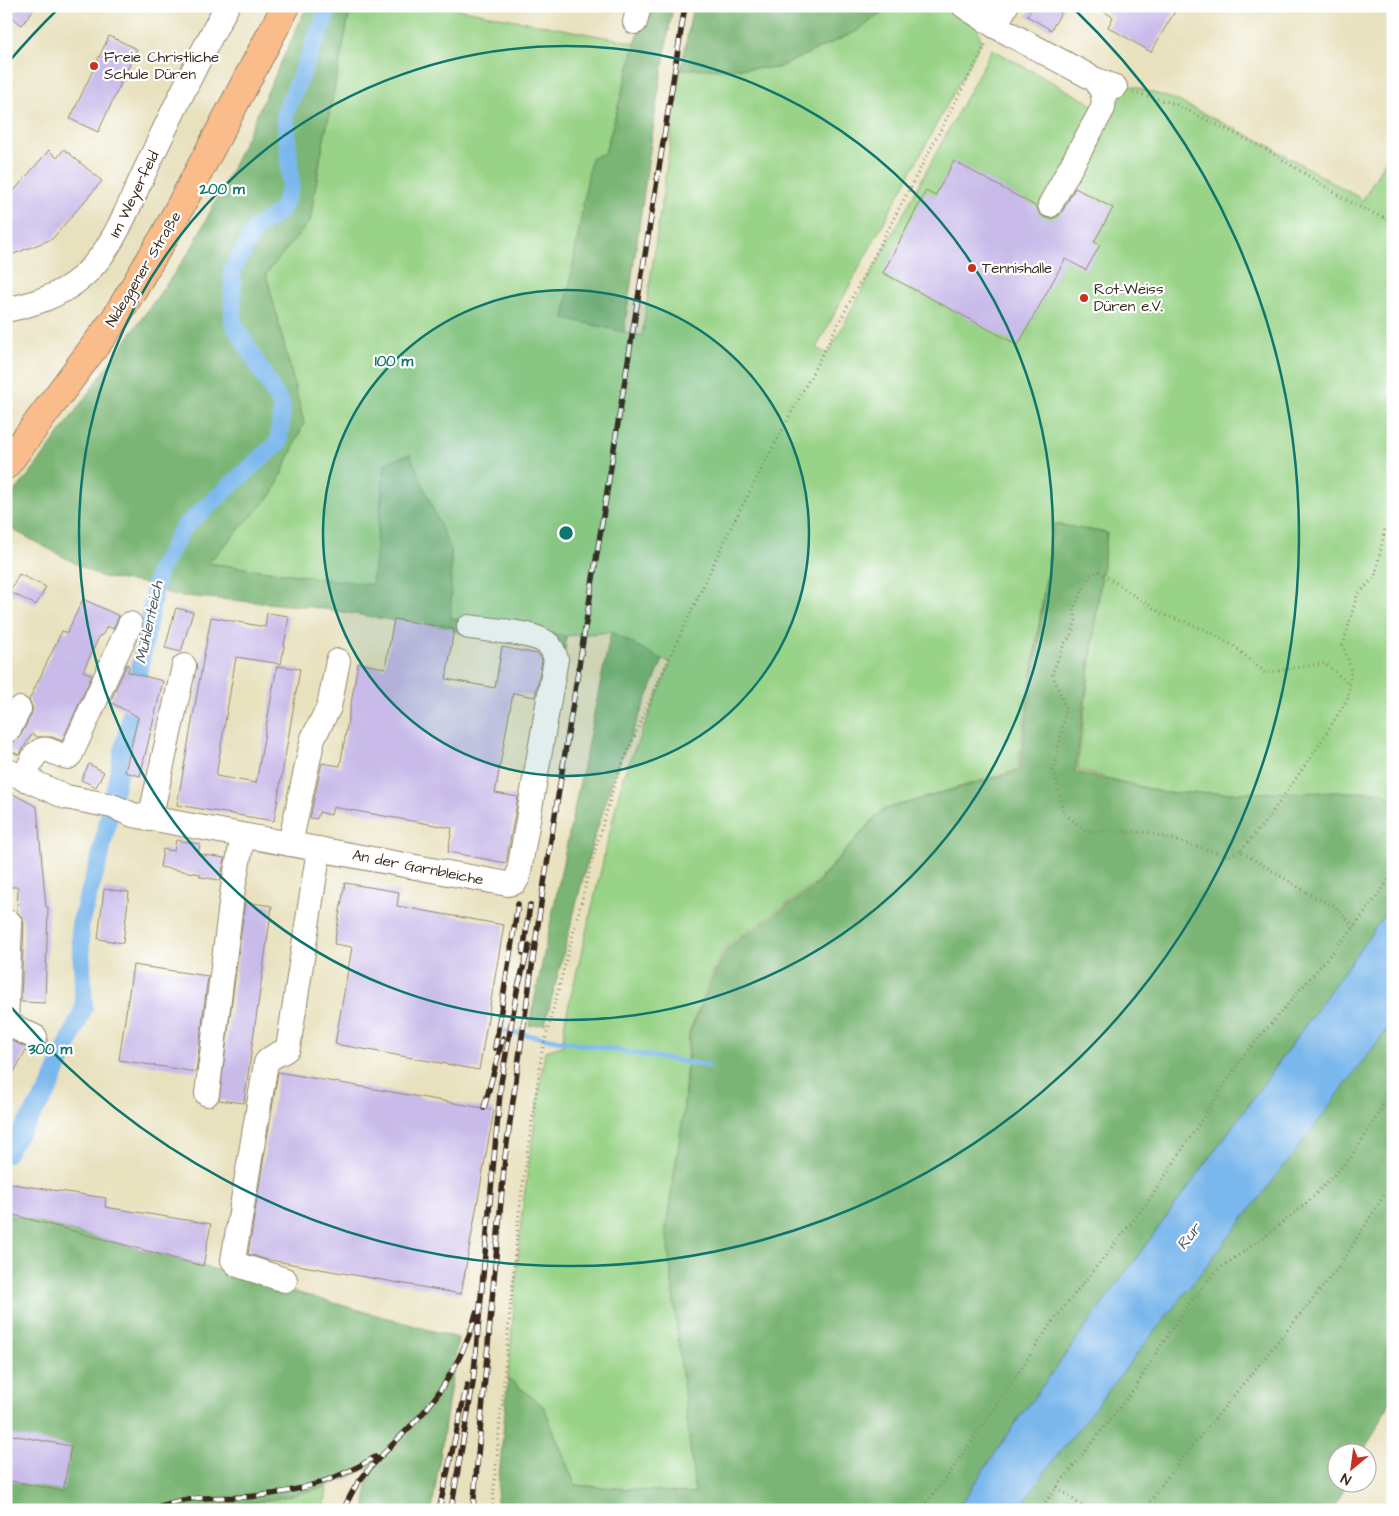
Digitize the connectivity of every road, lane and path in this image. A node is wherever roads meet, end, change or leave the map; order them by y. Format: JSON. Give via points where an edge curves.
{"nodes":[{"id":1,"x":227,"y":6,"type":"edge"},
{"id":2,"x":286,"y":6,"type":"edge"},
{"id":3,"x":964,"y":6,"type":"edge"},
{"id":4,"x":1001,"y":16,"type":"edge"},
{"id":5,"x":1106,"y":84,"type":"junction"},
{"id":6,"x":1050,"y":205,"type":"dead end"},
{"id":7,"x":1380,"y":216,"type":"junction"},
{"id":8,"x":1393,"y":217,"type":"edge"},
{"id":9,"x":1393,"y":222,"type":"edge"},
{"id":10,"x":6,"y":310,"type":"edge"},
{"id":11,"x":6,"y":465,"type":"edge"},
{"id":12,"x":1393,"y":519,"type":"edge"},
{"id":13,"x":130,"y":624,"type":"dead end"},
{"id":14,"x":470,"y":627,"type":"dead end"},
{"id":15,"x":338,"y":661,"type":"dead end"},
{"id":16,"x":184,"y":666,"type":"dead end"},
{"id":17,"x":1350,"y":685,"type":"junction"},
{"id":18,"x":19,"y":709,"type":"dead end"},
{"id":19,"x":6,"y":731,"type":"edge"},
{"id":20,"x":15,"y":774,"type":"edge"},
{"id":21,"x":142,"y":817,"type":"junction"},
{"id":22,"x":243,"y":836,"type":"junction"},
{"id":23,"x":290,"y":844,"type":"junction"},
{"id":24,"x":319,"y":849,"type":"junction"},
{"id":25,"x":1240,"y":851,"type":"junction"},
{"id":26,"x":1393,"y":875,"type":"edge"},
{"id":27,"x":6,"y":922,"type":"edge"},
{"id":28,"x":1354,"y":927,"type":"junction"},
{"id":29,"x":6,"y":1023,"type":"edge"},
{"id":30,"x":35,"y":1037,"type":"dead end"},
{"id":31,"x":1393,"y":1084,"type":"edge"},
{"id":32,"x":207,"y":1094,"type":"dead end"},
{"id":33,"x":1393,"y":1181,"type":"edge"},
{"id":34,"x":285,"y":1280,"type":"dead end"},
{"id":35,"x":1057,"y":1487,"type":"junction"},
{"id":36,"x":492,"y":1510,"type":"edge"},
{"id":37,"x":920,"y":1510,"type":"edge"},
{"id":38,"x":1038,"y":1510,"type":"edge"},
{"id":39,"x":1087,"y":1510,"type":"edge"},
{"id":40,"x":1144,"y":1510,"type":"edge"}],
"edges":[{"from":1,"to":10,"type":"street","name":"Im Weyerfeld","via":[[113,240],[82,278],[36,303]]},
{"from":2,"to":11,"type":"main road","name":"Nideggener Straße","via":[[164,237],[114,319]]},
{"from":3,"to":4,"type":"street"},
{"from":4,"to":5,"type":"street"},
{"from":4,"to":36,"type":"path","via":[[730,529],[617,776],[542,1052],[519,1212]]},
{"from":5,"to":6,"type":"street","via":[[1102,91],[1103,108]]},
{"from":5,"to":7,"type":"path","via":[[1184,108],[1264,148],[1351,203]]},
{"from":7,"to":8,"type":"path"},
{"from":7,"to":9,"type":"path"},
{"from":12,"to":17,"type":"path","via":[[1385,529],[1375,577],[1357,595],[1343,646],[1352,669]]},
{"from":13,"to":20,"type":"street","via":[[71,754],[64,757],[41,750]]},
{"from":14,"to":24,"type":"street","name":"An der Garnbleiche","via":[[542,639],[550,645],[556,659],[515,882],[508,884]]},
{"from":15,"to":23,"type":"street","via":[[329,708],[313,738]]},
{"from":16,"to":21,"type":"street"},
{"from":17,"to":25,"type":"path","via":[[1348,698],[1318,747],[1266,821]]},
{"from":17,"to":25,"type":"path","via":[[1325,663],[1265,673],[1234,646],[1206,630],[1162,614],[1098,571],[1090,575],[1074,606],[1076,620],[1071,636],[1064,644],[1052,674],[1066,709],[1054,771],[1063,812],[1085,830],[1147,832],[1228,856]]},
{"from":18,"to":19,"type":"street"},
{"from":20,"to":21,"type":"street","name":"An der Garnbleiche","via":[[66,797],[112,806]]},
{"from":21,"to":22,"type":"street","name":"An der Garnbleiche"},
{"from":22,"to":23,"type":"street","name":"An der Garnbleiche"},
{"from":22,"to":32,"type":"street","via":[[233,888]]},
{"from":23,"to":24,"type":"street","name":"An der Garnbleiche"},
{"from":24,"to":34,"type":"street","via":[[288,1048],[266,1062],[232,1260],[238,1265]]},
{"from":25,"to":28,"type":"path","via":[[1316,898],[1334,905]]},
{"from":26,"to":28,"type":"path"},
{"from":27,"to":29,"type":"street","via":[[10,923]]},
{"from":28,"to":37,"type":"path","via":[[1244,1055],[1148,1202],[1050,1326],[944,1481]]},
{"from":29,"to":30,"type":"street"},
{"from":31,"to":35,"type":"path","via":[[1352,1156],[1308,1202],[1216,1271],[1187,1306],[1135,1388]]},
{"from":33,"to":40,"type":"path","via":[[1338,1268],[1168,1476]]},
{"from":35,"to":38,"type":"path"},
{"from":35,"to":39,"type":"path"}]}
